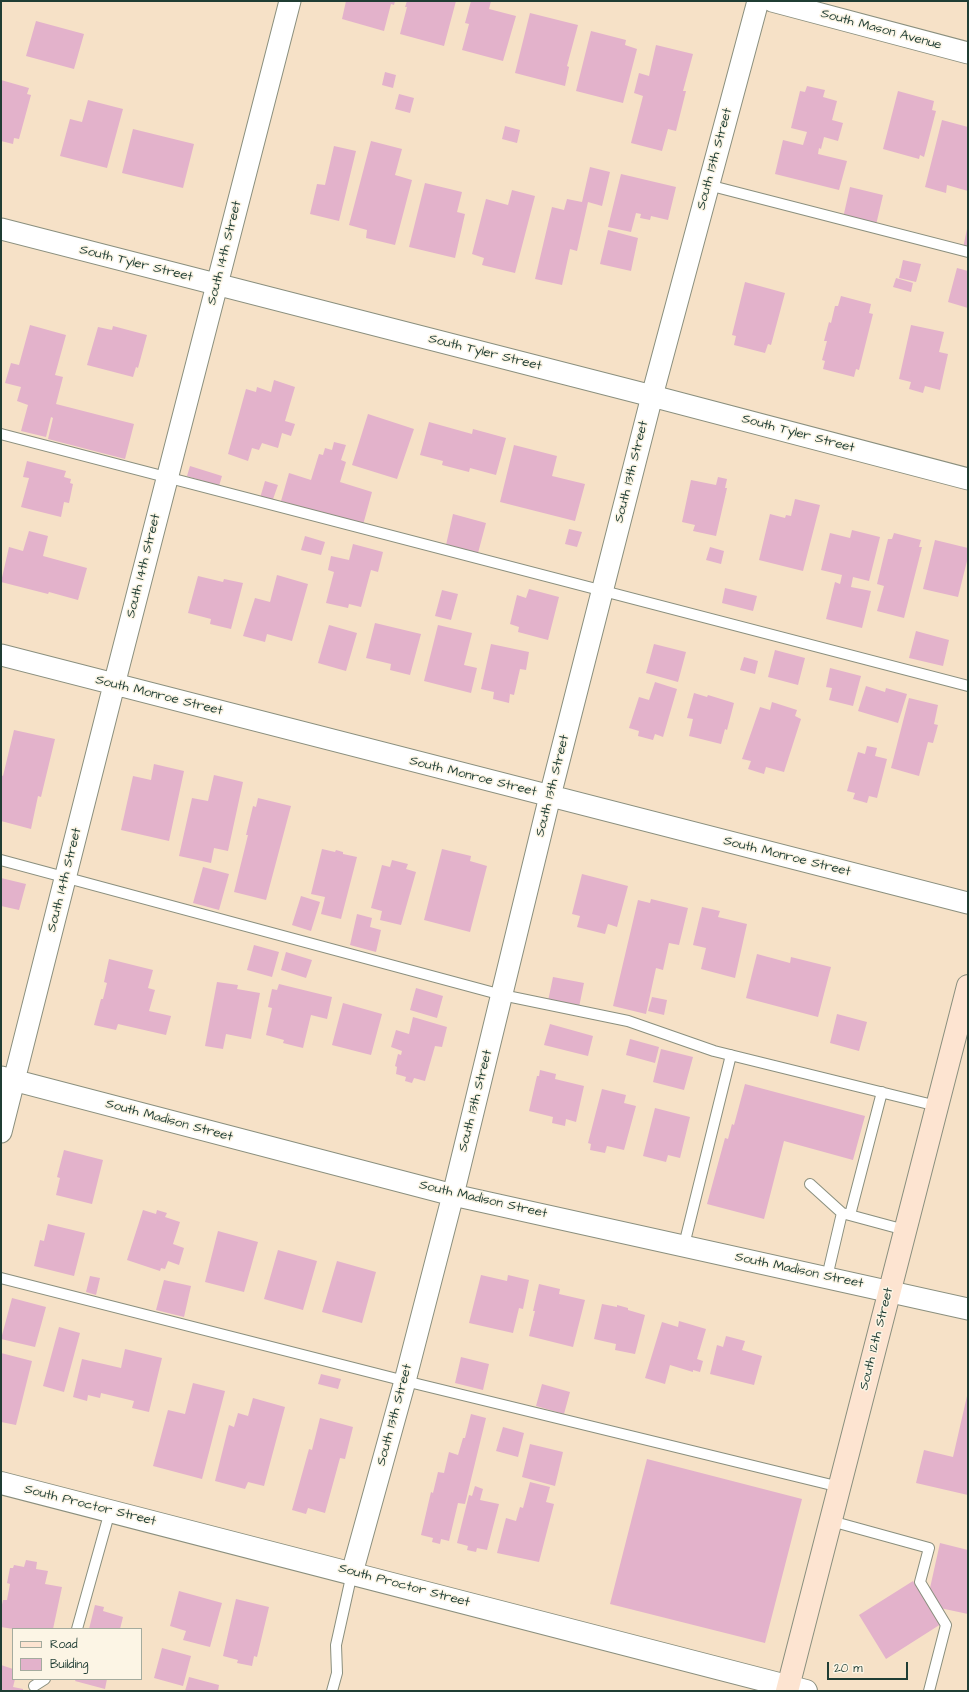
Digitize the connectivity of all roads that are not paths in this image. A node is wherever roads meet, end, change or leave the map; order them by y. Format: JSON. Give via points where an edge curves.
{"nodes":[{"id":1,"x":290,"y":1,"type":"edge"},
{"id":2,"x":758,"y":1,"type":"edge"},
{"id":3,"x":772,"y":1,"type":"edge"},
{"id":4,"x":968,"y":53,"type":"edge"},
{"id":5,"x":708,"y":185,"type":"junction"},
{"id":6,"x":1,"y":229,"type":"edge"},
{"id":7,"x":968,"y":252,"type":"edge"},
{"id":8,"x":217,"y":284,"type":"junction"},
{"id":9,"x":652,"y":396,"type":"junction"},
{"id":10,"x":1,"y":434,"type":"edge"},
{"id":11,"x":167,"y":478,"type":"junction"},
{"id":12,"x":968,"y":479,"type":"edge"},
{"id":13,"x":602,"y":591,"type":"junction"},
{"id":14,"x":1,"y":655,"type":"edge"},
{"id":15,"x":114,"y":685,"type":"junction"},
{"id":16,"x":968,"y":686,"type":"edge"},
{"id":17,"x":550,"y":796,"type":"junction"},
{"id":18,"x":1,"y":860,"type":"edge"},
{"id":19,"x":66,"y":877,"type":"junction"},
{"id":20,"x":968,"y":903,"type":"edge"},
{"id":21,"x":968,"y":986,"type":"edge"},
{"id":22,"x":502,"y":995,"type":"junction"},
{"id":23,"x":730,"y":1055,"type":"junction"},
{"id":24,"x":8,"y":1079,"type":"edge"},
{"id":25,"x":882,"y":1092,"type":"junction"},
{"id":26,"x":937,"y":1106,"type":"junction"},
{"id":27,"x":1,"y":1132,"type":"edge"},
{"id":28,"x":810,"y":1184,"type":"dead end"},
{"id":29,"x":453,"y":1194,"type":"junction"},
{"id":30,"x":846,"y":1214,"type":"junction"},
{"id":31,"x":905,"y":1230,"type":"junction"},
{"id":32,"x":684,"y":1245,"type":"junction"},
{"id":33,"x":826,"y":1277,"type":"junction"},
{"id":34,"x":1,"y":1278,"type":"edge"},
{"id":35,"x":890,"y":1290,"type":"junction"},
{"id":36,"x":968,"y":1309,"type":"edge"},
{"id":37,"x":404,"y":1381,"type":"junction"},
{"id":38,"x":1,"y":1483,"type":"edge"},
{"id":39,"x":840,"y":1487,"type":"junction"},
{"id":40,"x":110,"y":1511,"type":"junction"},
{"id":41,"x":831,"y":1521,"type":"junction"},
{"id":42,"x":352,"y":1573,"type":"junction"},
{"id":43,"x":77,"y":1628,"type":"edge"},
{"id":44,"x":44,"y":1680,"type":"edge"},
{"id":45,"x":34,"y":1686,"type":"dead end"},
{"id":46,"x":794,"y":1689,"type":"edge"},
{"id":47,"x":332,"y":1691,"type":"edge"},
{"id":48,"x":930,"y":1691,"type":"edge"}],
"edges":[{"from":1,"to":8,"type":"street","name":"South 14th Street"},
{"from":2,"to":5,"type":"street","name":"South 13th Street"},
{"from":3,"to":4,"type":"street","name":"South Mason Avenue"},
{"from":5,"to":7,"type":"lane"},
{"from":5,"to":9,"type":"street","name":"South 13th Street"},
{"from":6,"to":8,"type":"street","name":"South Tyler Street"},
{"from":8,"to":9,"type":"street","name":"South Tyler Street"},
{"from":8,"to":11,"type":"street","name":"South 14th Street"},
{"from":9,"to":12,"type":"street","name":"South Tyler Street"},
{"from":9,"to":13,"type":"street","name":"South 13th Street"},
{"from":10,"to":11,"type":"lane"},
{"from":11,"to":13,"type":"lane"},
{"from":11,"to":15,"type":"street","name":"South 14th Street"},
{"from":13,"to":16,"type":"lane"},
{"from":13,"to":17,"type":"street","name":"South 13th Street"},
{"from":14,"to":15,"type":"street","name":"South Monroe Street"},
{"from":15,"to":17,"type":"street","name":"South Monroe Street"},
{"from":15,"to":19,"type":"street","name":"South 14th Street"},
{"from":17,"to":20,"type":"street","name":"South Monroe Street"},
{"from":17,"to":22,"type":"street","name":"South 13th Street"},
{"from":18,"to":19,"type":"lane"},
{"from":19,"to":22,"type":"lane"},
{"from":19,"to":24,"type":"street","name":"South 14th Street"},
{"from":21,"to":26,"type":"main road","name":"South 12th Street"},
{"from":22,"to":23,"type":"lane","via":[[628,1021]]},
{"from":22,"to":29,"type":"street","name":"South 13th Street"},
{"from":23,"to":25,"type":"lane"},
{"from":23,"to":32,"type":"lane"},
{"from":24,"to":27,"type":"street","name":"South 14th Street"},
{"from":24,"to":29,"type":"street","name":"South Madison Street"},
{"from":25,"to":26,"type":"lane"},
{"from":25,"to":30,"type":"lane"},
{"from":26,"to":31,"type":"main road","name":"South 12th Street"},
{"from":28,"to":30,"type":"lane"},
{"from":29,"to":32,"type":"street","name":"South Madison Street"},
{"from":29,"to":37,"type":"street","name":"South 13th Street"},
{"from":30,"to":31,"type":"lane"},
{"from":30,"to":33,"type":"lane"},
{"from":31,"to":35,"type":"main road","name":"South 12th Street"},
{"from":32,"to":33,"type":"street","name":"South Madison Street"},
{"from":33,"to":35,"type":"street","name":"South Madison Street"},
{"from":34,"to":37,"type":"lane"},
{"from":35,"to":36,"type":"street","name":"South Madison Street"},
{"from":35,"to":39,"type":"main road","name":"South 12th Street"},
{"from":37,"to":39,"type":"lane"},
{"from":37,"to":42,"type":"street","name":"South 13th Street"},
{"from":38,"to":40,"type":"street","name":"South Proctor Street"},
{"from":39,"to":41,"type":"main road","name":"South 12th Street"},
{"from":40,"to":42,"type":"street","name":"South Proctor Street"},
{"from":40,"to":43,"type":"lane"},
{"from":41,"to":46,"type":"main road","name":"South 12th Street"},
{"from":41,"to":48,"type":"lane","via":[[929,1548],[920,1582],[946,1625]]},
{"from":42,"to":46,"type":"street","name":"South Proctor Street"},
{"from":42,"to":47,"type":"lane","via":[[336,1645],[337,1673]]},
{"from":44,"to":45,"type":"lane"}]}
